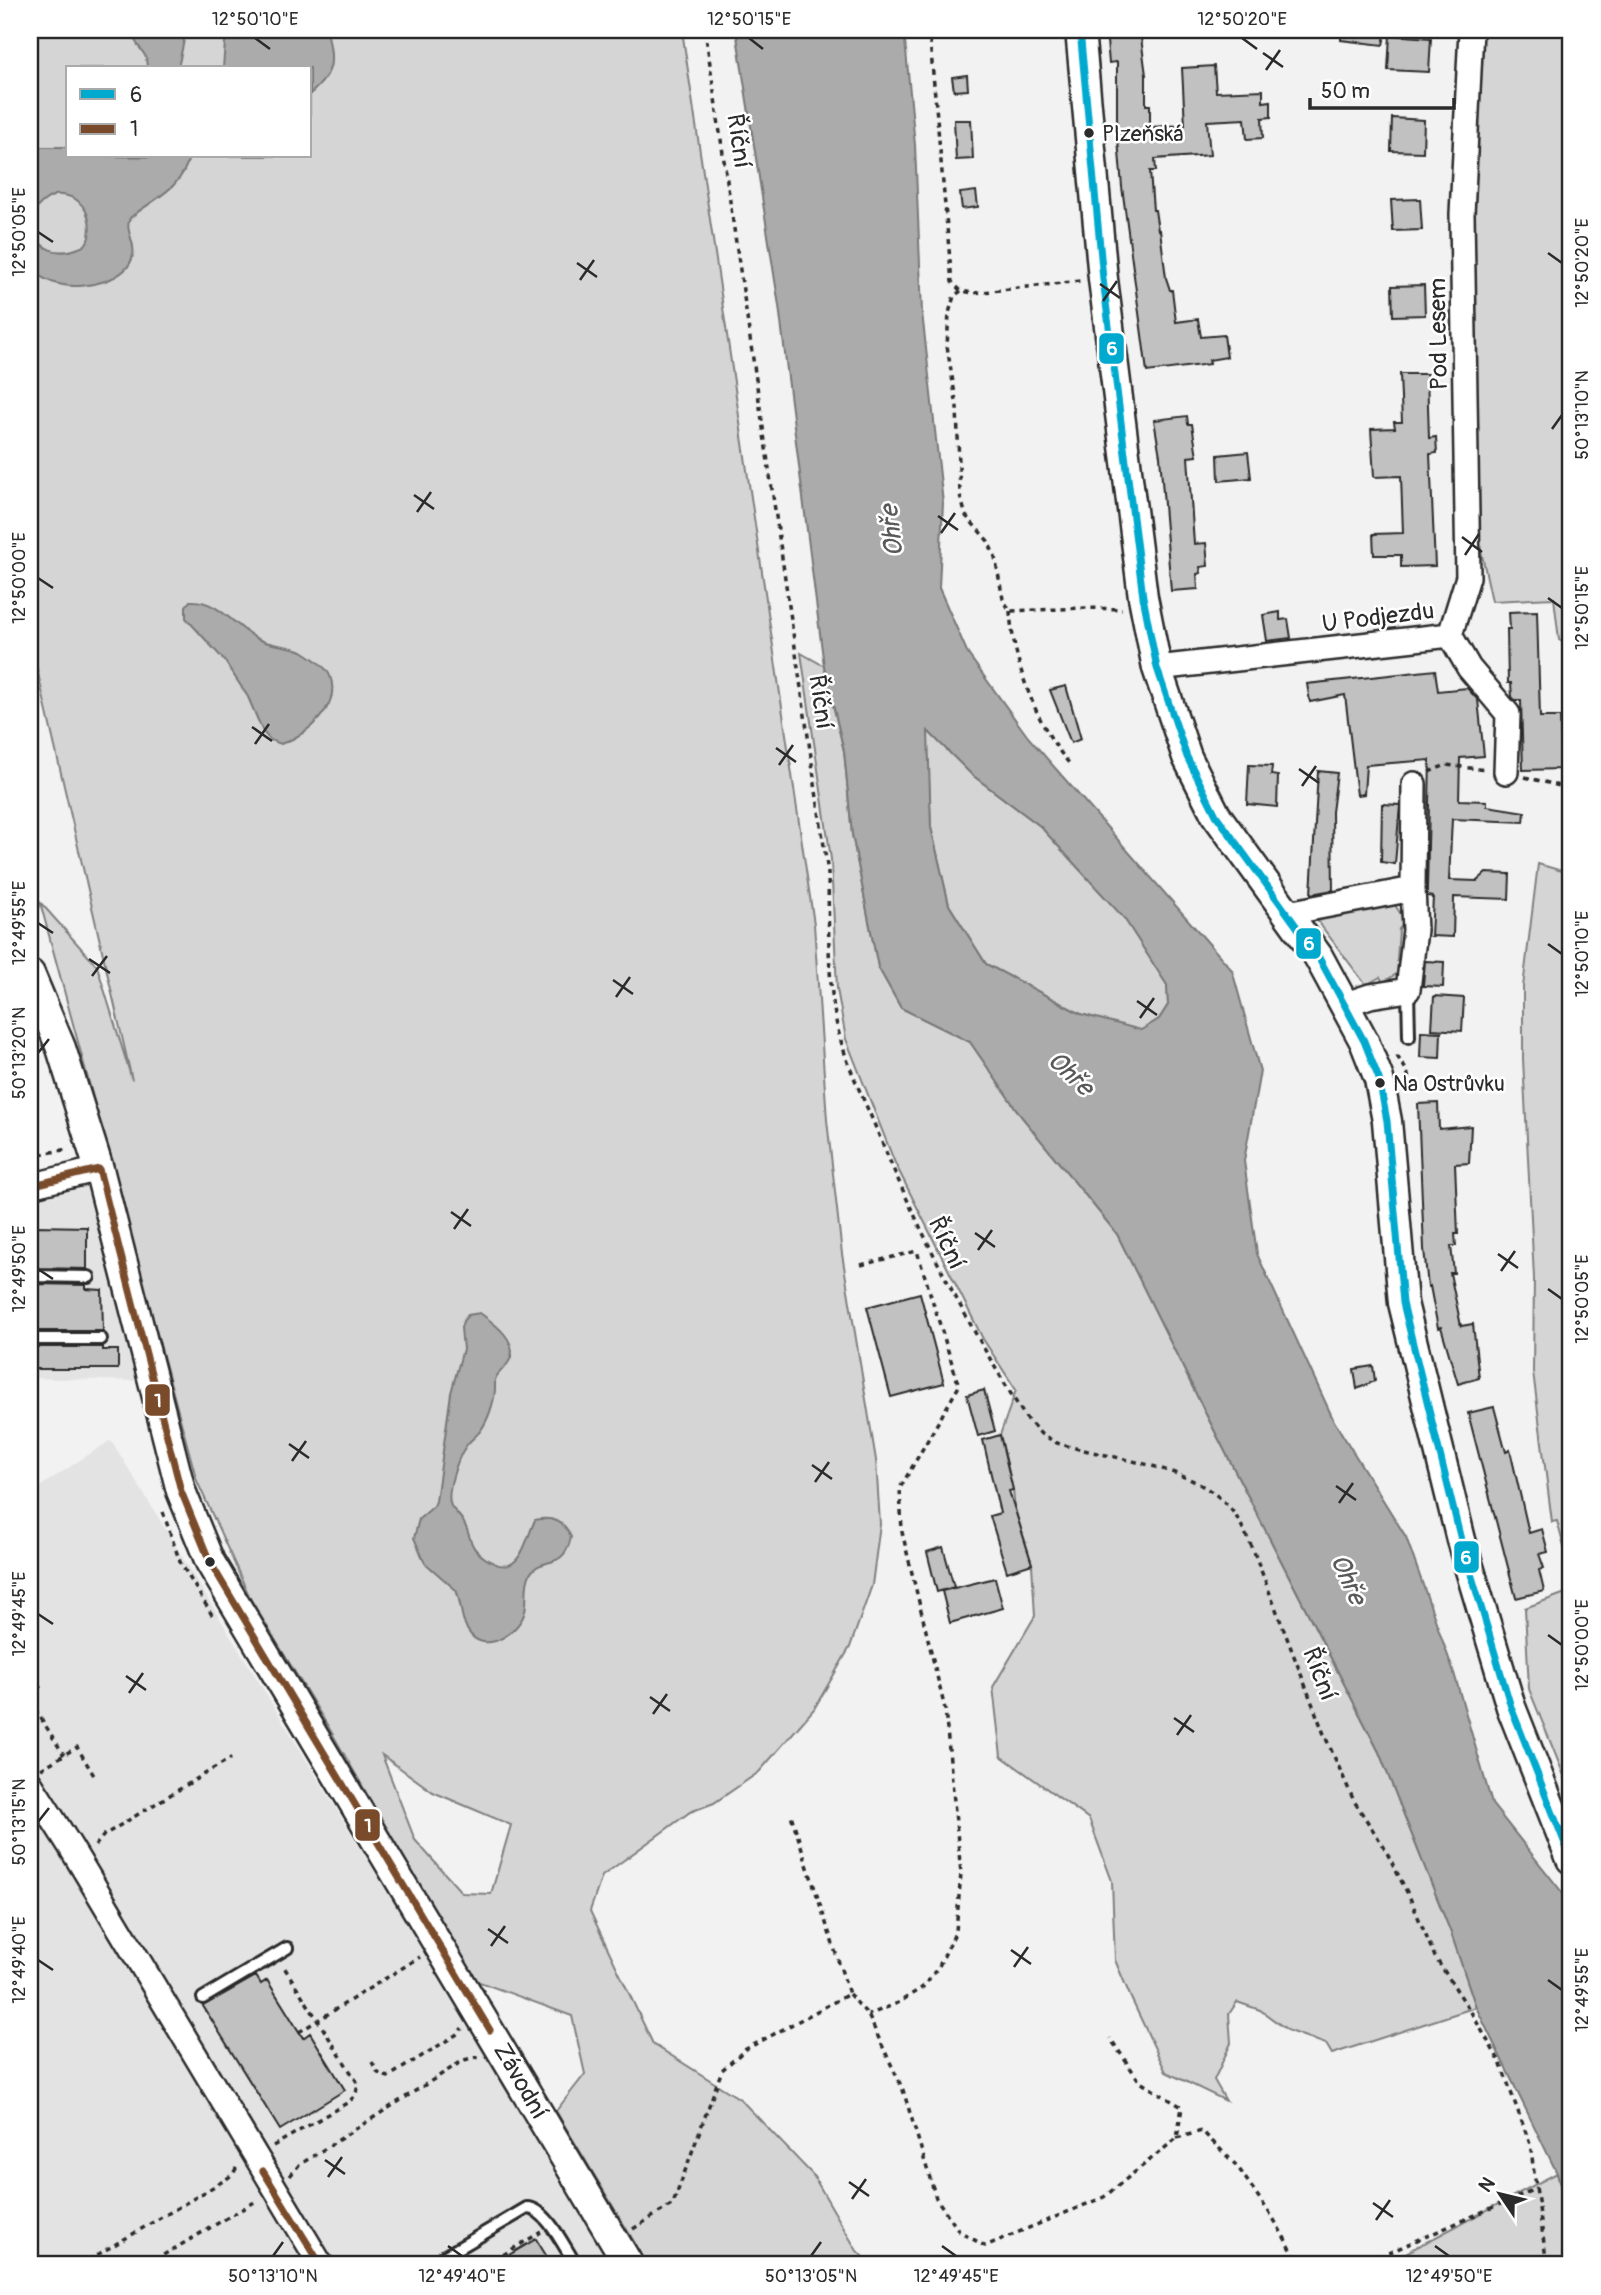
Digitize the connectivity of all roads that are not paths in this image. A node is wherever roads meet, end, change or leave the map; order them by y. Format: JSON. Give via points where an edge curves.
{"nodes":[{"id":1,"x":1080,"y":30,"type":"edge"},
{"id":2,"x":1471,"y":30,"type":"edge"},
{"id":3,"x":1450,"y":635,"type":"junction"},
{"id":4,"x":1157,"y":668,"type":"junction"},
{"id":5,"x":1506,"y":772,"type":"road end"},
{"id":6,"x":1414,"y":784,"type":"road end"},
{"id":7,"x":1413,"y":890,"type":"junction"},
{"id":8,"x":1288,"y":913,"type":"junction"},
{"id":9,"x":30,"y":974,"type":"edge"},
{"id":10,"x":1408,"y":990,"type":"junction"},
{"id":11,"x":1346,"y":1004,"type":"junction"},
{"id":12,"x":1409,"y":1037,"type":"dead end"},
{"id":13,"x":99,"y":1169,"type":"junction"},
{"id":14,"x":30,"y":1186,"type":"edge"},
{"id":15,"x":30,"y":1276,"type":"edge"},
{"id":16,"x":89,"y":1277,"type":"dead end"},
{"id":17,"x":30,"y":1339,"type":"edge"},
{"id":18,"x":101,"y":1339,"type":"dead end"},
{"id":19,"x":35,"y":1776,"type":"edge"},
{"id":20,"x":1571,"y":1859,"type":"edge"},
{"id":21,"x":287,"y":1948,"type":"dead end"},
{"id":22,"x":203,"y":1998,"type":"dead end"},
{"id":23,"x":321,"y":2265,"type":"edge"},
{"id":24,"x":430,"y":2265,"type":"edge"},
{"id":25,"x":576,"y":2265,"type":"edge"},
{"id":26,"x":629,"y":2265,"type":"edge"}],
"edges":[{"from":1,"to":4,"type":"street","via":[[1102,279]]},
{"from":2,"to":3,"type":"street","name":"Pod Lesem","via":[[1462,214],[1468,576]]},
{"from":3,"to":4,"type":"street","name":"U Podjezdu"},
{"from":3,"to":5,"type":"street","name":"U Podjezdu","via":[[1469,668],[1508,714]]},
{"from":4,"to":8,"type":"street","via":[[1187,757],[1216,815]]},
{"from":6,"to":7,"type":"street"},
{"from":7,"to":8,"type":"street"},
{"from":7,"to":10,"type":"street","via":[[1415,930]]},
{"from":8,"to":11,"type":"street"},
{"from":9,"to":13,"type":"street","name":"Závodní","via":[[61,1048]]},
{"from":10,"to":11,"type":"street"},
{"from":10,"to":12,"type":"lane"},
{"from":11,"to":20,"type":"street","via":[[1384,1098],[1403,1303],[1461,1540],[1511,1707]]},
{"from":13,"to":14,"type":"street"},
{"from":13,"to":26,"type":"street","name":"Závodní","via":[[181,1491],[210,1562]]},
{"from":15,"to":16,"type":"lane"},
{"from":17,"to":18,"type":"lane"},
{"from":19,"to":23,"type":"street","via":[[70,1846]]},
{"from":21,"to":22,"type":"lane"},
{"from":24,"to":25,"type":"lane","via":[[527,2208],[543,2214]]}]}
